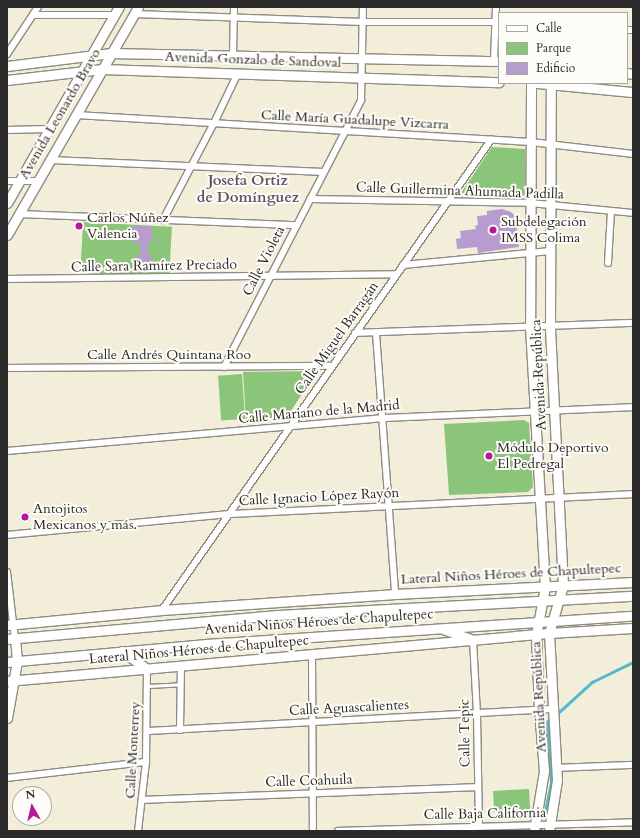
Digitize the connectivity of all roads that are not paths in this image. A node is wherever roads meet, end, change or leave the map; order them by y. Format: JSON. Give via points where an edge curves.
{"nodes":[{"id":1,"x":38,"y":7,"type":"edge"},
{"id":2,"x":234,"y":7,"type":"edge"},
{"id":3,"x":363,"y":7,"type":"edge"},
{"id":4,"x":496,"y":7,"type":"edge"},
{"id":5,"x":117,"y":11,"type":"edge"},
{"id":6,"x":136,"y":11,"type":"edge"},
{"id":7,"x":33,"y":15,"type":"junction"},
{"id":8,"x":234,"y":19,"type":"junction"},
{"id":9,"x":363,"y":22,"type":"junction"},
{"id":10,"x":497,"y":22,"type":"edge"},
{"id":11,"x":111,"y":53,"type":"junction"},
{"id":12,"x":7,"y":54,"type":"edge"},
{"id":13,"x":92,"y":55,"type":"junction"},
{"id":14,"x":233,"y":56,"type":"junction"},
{"id":15,"x":362,"y":58,"type":"junction"},
{"id":16,"x":497,"y":61,"type":"edge"},
{"id":17,"x":7,"y":66,"type":"edge"},
{"id":18,"x":102,"y":69,"type":"junction"},
{"id":19,"x":82,"y":72,"type":"junction"},
{"id":20,"x":238,"y":73,"type":"junction"},
{"id":21,"x":362,"y":77,"type":"junction"},
{"id":22,"x":7,"y":80,"type":"edge"},
{"id":23,"x":498,"y":82,"type":"edge"},
{"id":24,"x":531,"y":84,"type":"edge"},
{"id":25,"x":551,"y":84,"type":"edge"},
{"id":26,"x":633,"y":92,"type":"edge"},
{"id":27,"x":76,"y":115,"type":"junction"},
{"id":28,"x":214,"y":123,"type":"junction"},
{"id":29,"x":49,"y":129,"type":"junction"},
{"id":30,"x":7,"y":130,"type":"edge"},
{"id":31,"x":345,"y":130,"type":"junction"},
{"id":32,"x":491,"y":140,"type":"junction"},
{"id":33,"x":531,"y":142,"type":"junction"},
{"id":34,"x":550,"y":144,"type":"junction"},
{"id":35,"x":633,"y":154,"type":"edge"},
{"id":36,"x":50,"y":160,"type":"junction"},
{"id":37,"x":191,"y":167,"type":"junction"},
{"id":38,"x":324,"y":172,"type":"junction"},
{"id":39,"x":7,"y":181,"type":"edge"},
{"id":40,"x":20,"y":181,"type":"junction"},
{"id":41,"x":38,"y":181,"type":"junction"},
{"id":42,"x":310,"y":199,"type":"junction"},
{"id":43,"x":447,"y":202,"type":"junction"},
{"id":44,"x":7,"y":203,"type":"edge"},
{"id":45,"x":530,"y":203,"type":"junction"},
{"id":46,"x":550,"y":205,"type":"junction"},
{"id":47,"x":611,"y":211,"type":"junction"},
{"id":48,"x":633,"y":213,"type":"edge"},
{"id":49,"x":19,"y":214,"type":"junction"},
{"id":50,"x":163,"y":220,"type":"junction"},
{"id":51,"x":297,"y":225,"type":"junction"},
{"id":52,"x":7,"y":235,"type":"edge"},
{"id":53,"x":550,"y":251,"type":"junction"},
{"id":54,"x":530,"y":253,"type":"junction"},
{"id":55,"x":608,"y":263,"type":"dead end"},
{"id":56,"x":403,"y":265,"type":"junction"},
{"id":57,"x":396,"y":274,"type":"junction"},
{"id":58,"x":270,"y":277,"type":"junction"},
{"id":59,"x":7,"y":279,"type":"edge"},
{"id":60,"x":633,"y":323,"type":"edge"},
{"id":61,"x":550,"y":326,"type":"junction"},
{"id":62,"x":530,"y":327,"type":"junction"},
{"id":63,"x":376,"y":332,"type":"junction"},
{"id":64,"x":355,"y":333,"type":"junction"},
{"id":65,"x":332,"y":366,"type":"junction"},
{"id":66,"x":224,"y":367,"type":"junction"},
{"id":67,"x":7,"y":368,"type":"edge"},
{"id":68,"x":633,"y":407,"type":"edge"},
{"id":69,"x":554,"y":411,"type":"junction"},
{"id":70,"x":535,"y":412,"type":"junction"},
{"id":71,"x":382,"y":418,"type":"junction"},
{"id":72,"x":290,"y":426,"type":"junction"},
{"id":73,"x":7,"y":451,"type":"edge"},
{"id":74,"x":633,"y":494,"type":"edge"},
{"id":75,"x":558,"y":497,"type":"junction"},
{"id":76,"x":540,"y":498,"type":"junction"},
{"id":77,"x":388,"y":505,"type":"junction"},
{"id":78,"x":229,"y":514,"type":"junction"},
{"id":79,"x":7,"y":535,"type":"edge"},
{"id":80,"x":7,"y":572,"type":"edge"},
{"id":81,"x":633,"y":582,"type":"edge"},
{"id":82,"x":563,"y":586,"type":"junction"},
{"id":83,"x":545,"y":587,"type":"junction"},
{"id":84,"x":395,"y":594,"type":"junction"},
{"id":85,"x":633,"y":596,"type":"edge"},
{"id":86,"x":559,"y":599,"type":"junction"},
{"id":87,"x":542,"y":600,"type":"junction"},
{"id":88,"x":162,"y":610,"type":"junction"},
{"id":89,"x":633,"y":616,"type":"edge"},
{"id":90,"x":553,"y":621,"type":"junction"},
{"id":91,"x":538,"y":622,"type":"junction"},
{"id":92,"x":10,"y":625,"type":"edge"},
{"id":93,"x":440,"y":628,"type":"junction"},
{"id":94,"x":633,"y":628,"type":"edge"},
{"id":95,"x":549,"y":633,"type":"junction"},
{"id":96,"x":536,"y":635,"type":"junction"},
{"id":97,"x":11,"y":639,"type":"edge"},
{"id":98,"x":473,"y":640,"type":"junction"},
{"id":99,"x":122,"y":651,"type":"junction"},
{"id":100,"x":312,"y":654,"type":"junction"},
{"id":101,"x":17,"y":661,"type":"junction"},
{"id":102,"x":7,"y":662,"type":"edge"},
{"id":103,"x":181,"y":666,"type":"junction"},
{"id":104,"x":147,"y":669,"type":"junction"},
{"id":105,"x":11,"y":681,"type":"edge"},
{"id":106,"x":180,"y":684,"type":"junction"},
{"id":107,"x":148,"y":686,"type":"junction"},
{"id":108,"x":553,"y":708,"type":"junction"},
{"id":109,"x":539,"y":709,"type":"junction"},
{"id":110,"x":477,"y":713,"type":"junction"},
{"id":111,"x":7,"y":718,"type":"edge"},
{"id":112,"x":312,"y":722,"type":"junction"},
{"id":113,"x":180,"y":730,"type":"junction"},
{"id":114,"x":147,"y":731,"type":"junction"},
{"id":115,"x":146,"y":762,"type":"junction"},
{"id":116,"x":633,"y":765,"type":"edge"},
{"id":117,"x":557,"y":768,"type":"junction"},
{"id":118,"x":7,"y":778,"type":"edge"},
{"id":119,"x":477,"y":786,"type":"junction"},
{"id":120,"x":313,"y":793,"type":"junction"},
{"id":121,"x":143,"y":800,"type":"junction"},
{"id":122,"x":633,"y":822,"type":"edge"},
{"id":123,"x":478,"y":826,"type":"junction"},
{"id":124,"x":535,"y":828,"type":"edge"},
{"id":125,"x":549,"y":828,"type":"edge"},
{"id":126,"x":138,"y":831,"type":"edge"},
{"id":127,"x":313,"y":831,"type":"edge"},
{"id":128,"x":338,"y":831,"type":"edge"}],
"edges":[{"from":1,"to":7,"type":"street"},
{"from":2,"to":8,"type":"street"},
{"from":3,"to":9,"type":"street","name":"Calle Violeta"},
{"from":4,"to":10,"type":"street"},
{"from":5,"to":7,"type":"street"},
{"from":5,"to":13,"type":"street","name":"Avenida Leonardo Bravo"},
{"from":6,"to":8,"type":"street"},
{"from":6,"to":11,"type":"street","name":"Avenida Leonardo Bravo"},
{"from":7,"to":12,"type":"street"},
{"from":8,"to":9,"type":"street"},
{"from":8,"to":14,"type":"street"},
{"from":9,"to":10,"type":"street"},
{"from":9,"to":15,"type":"street","name":"Calle Violeta"},
{"from":10,"to":16,"type":"street"},
{"from":11,"to":13,"type":"street","name":"Avenida Gonzalo de Sandoval"},
{"from":11,"to":14,"type":"street","name":"Avenida Gonzalo de Sandoval"},
{"from":11,"to":18,"type":"street","name":"Avenida Leonardo Bravo"},
{"from":13,"to":17,"type":"street","name":"Avenida Gonzalo de Sandoval"},
{"from":13,"to":19,"type":"street","name":"Avenida Leonardo Bravo"},
{"from":14,"to":15,"type":"street","name":"Avenida Gonzalo de Sandoval"},
{"from":15,"to":16,"type":"street","name":"Avenida Gonzalo de Sandoval"},
{"from":15,"to":21,"type":"street","name":"Calle Violeta"},
{"from":18,"to":19,"type":"street","name":"Avenida Gonzalo de Sandoval"},
{"from":18,"to":20,"type":"street","name":"Avenida Gonzalo de Sandoval"},
{"from":18,"to":27,"type":"street","name":"Avenida Leonardo Bravo"},
{"from":19,"to":22,"type":"street","name":"Avenida Gonzalo de Sandoval"},
{"from":19,"to":29,"type":"street","name":"Avenida Leonardo Bravo"},
{"from":20,"to":21,"type":"street","name":"Avenida Gonzalo de Sandoval"},
{"from":20,"to":28,"type":"street"},
{"from":21,"to":23,"type":"street","name":"Avenida Gonzalo de Sandoval"},
{"from":21,"to":31,"type":"street","name":"Calle Violeta","via":[[361,100]]},
{"from":24,"to":33,"type":"street","name":"Avenida República"},
{"from":25,"to":26,"type":"street"},
{"from":25,"to":34,"type":"street","name":"Avenida República"},
{"from":27,"to":28,"type":"street","name":"Calle María Guadalupe Vizcarra"},
{"from":27,"to":36,"type":"street","name":"Avenida Leonardo Bravo"},
{"from":28,"to":31,"type":"street","name":"Calle María Guadalupe Vizcarra"},
{"from":28,"to":37,"type":"street"},
{"from":29,"to":30,"type":"street"},
{"from":29,"to":40,"type":"street","name":"Avenida Leonardo Bravo"},
{"from":31,"to":32,"type":"street","name":"Calle María Guadalupe Vizcarra"},
{"from":31,"to":38,"type":"street","name":"Calle Violeta"},
{"from":32,"to":33,"type":"street","name":"Calle María Guadalupe Vizcarra"},
{"from":32,"to":43,"type":"street","name":"Calle Miguel Barragán"},
{"from":33,"to":34,"type":"street","name":"Calle María Guadalupe Vizcarra"},
{"from":33,"to":45,"type":"street","name":"Avenida República"},
{"from":34,"to":35,"type":"street","name":"Calle María Guadalupe Vizcarra"},
{"from":34,"to":46,"type":"street","name":"Avenida República"},
{"from":36,"to":37,"type":"street"},
{"from":36,"to":41,"type":"street","name":"Avenida Leonardo Bravo"},
{"from":37,"to":38,"type":"street"},
{"from":37,"to":50,"type":"street"},
{"from":38,"to":42,"type":"street","name":"Calle Violeta"},
{"from":39,"to":40,"type":"street"},
{"from":40,"to":41,"type":"street"},
{"from":40,"to":44,"type":"street","name":"Avenida Leonardo Bravo"},
{"from":41,"to":49,"type":"street","name":"Avenida Leonardo Bravo"},
{"from":42,"to":43,"type":"street","name":"Calle Guillermina Ahumada Padilla"},
{"from":42,"to":51,"type":"street","name":"Calle Violeta"},
{"from":43,"to":45,"type":"street","name":"Calle Guillermina Ahumada Padilla"},
{"from":43,"to":56,"type":"street","name":"Calle Miguel Barragán"},
{"from":45,"to":46,"type":"street","name":"Calle Guillermina Ahumada Padilla"},
{"from":45,"to":54,"type":"street","name":"Avenida República"},
{"from":46,"to":47,"type":"street","name":"Calle Guillermina Ahumada Padilla"},
{"from":46,"to":53,"type":"street","name":"Avenida República"},
{"from":47,"to":48,"type":"street","name":"Calle Guillermina Ahumada Padilla"},
{"from":47,"to":55,"type":"street"},
{"from":49,"to":50,"type":"street"},
{"from":49,"to":52,"type":"street","name":"Avenida Leonardo Bravo"},
{"from":50,"to":51,"type":"street"},
{"from":51,"to":58,"type":"street","name":"Calle Violeta"},
{"from":53,"to":54,"type":"street"},
{"from":53,"to":61,"type":"street","name":"Avenida República"},
{"from":54,"to":56,"type":"street"},
{"from":54,"to":62,"type":"street","name":"Avenida República"},
{"from":56,"to":57,"type":"street","name":"Calle Miguel Barragán"},
{"from":57,"to":58,"type":"street","name":"Calle Sara Ramírez Preciado"},
{"from":57,"to":64,"type":"street","name":"Calle Miguel Barragán"},
{"from":58,"to":59,"type":"street","name":"Calle Sara Ramírez Preciado"},
{"from":58,"to":66,"type":"street","name":"Calle Violeta"},
{"from":60,"to":61,"type":"street"},
{"from":61,"to":62,"type":"street"},
{"from":61,"to":69,"type":"street","name":"Avenida República"},
{"from":62,"to":63,"type":"street"},
{"from":62,"to":70,"type":"street","name":"Avenida República"},
{"from":63,"to":64,"type":"street"},
{"from":63,"to":71,"type":"street"},
{"from":64,"to":65,"type":"street","name":"Calle Miguel Barragán"},
{"from":65,"to":66,"type":"street","name":"Calle Andrés Quintana Roo"},
{"from":65,"to":72,"type":"street","name":"Calle Miguel Barragán"},
{"from":66,"to":67,"type":"street","name":"Calle Andrés Quintana Roo"},
{"from":68,"to":69,"type":"street","name":"Calle Mariano de la Madrid"},
{"from":69,"to":70,"type":"street","name":"Calle Mariano de la Madrid"},
{"from":69,"to":75,"type":"street","name":"Avenida República"},
{"from":70,"to":71,"type":"street","name":"Calle Mariano de la Madrid"},
{"from":70,"to":76,"type":"street","name":"Avenida República"},
{"from":71,"to":72,"type":"street","name":"Calle Mariano de la Madrid"},
{"from":71,"to":77,"type":"street"},
{"from":72,"to":73,"type":"street","name":"Calle Mariano de la Madrid"},
{"from":72,"to":78,"type":"street","name":"Calle Miguel Barragán"},
{"from":74,"to":75,"type":"street","name":"Calle Ignacio López Rayón"},
{"from":75,"to":76,"type":"street","name":"Calle Ignacio López Rayón"},
{"from":75,"to":82,"type":"street","name":"Avenida República"},
{"from":76,"to":77,"type":"street","name":"Calle Ignacio López Rayón"},
{"from":76,"to":83,"type":"street","name":"Avenida República"},
{"from":77,"to":78,"type":"street","name":"Calle Ignacio López Rayón"},
{"from":77,"to":84,"type":"street"},
{"from":78,"to":79,"type":"street","name":"Calle Ignacio López Rayón"},
{"from":78,"to":88,"type":"street","name":"Calle Miguel Barragán"},
{"from":80,"to":92,"type":"street"},
{"from":81,"to":82,"type":"street","name":"Lateral Niños Héroes de Chapultepec"},
{"from":82,"to":83,"type":"street","name":"Lateral Niños Héroes de Chapultepec"},
{"from":82,"to":86,"type":"street","name":"Avenida República"},
{"from":83,"to":84,"type":"street","name":"Lateral Niños Héroes de Chapultepec"},
{"from":83,"to":87,"type":"street","name":"Avenida República"},
{"from":84,"to":88,"type":"street","name":"Lateral Niños Héroes de Chapultepec"},
{"from":85,"to":86,"type":"street","name":"Avenida Niños Héroes de Chapultepec"},
{"from":86,"to":87,"type":"street","name":"Avenida Niños Héroes de Chapultepec"},
{"from":86,"to":90,"type":"street","name":"Avenida República"},
{"from":87,"to":91,"type":"street","name":"Avenida República"},
{"from":87,"to":97,"type":"street","name":"Avenida Niños Héroes de Chapultepec","via":[[276,615]]},
{"from":88,"to":92,"type":"street","name":"Lateral Niños Héroes de Chapultepec"},
{"from":89,"to":90,"type":"street","name":"Avenida Niños Héroes de Chapultepec"},
{"from":90,"to":91,"type":"street","name":"Avenida Niños Héroes de Chapultepec"},
{"from":90,"to":95,"type":"street","name":"Avenida República"},
{"from":91,"to":93,"type":"street","name":"Avenida Niños Héroes de Chapultepec"},
{"from":91,"to":96,"type":"street","name":"Avenida República"},
{"from":92,"to":97,"type":"street"},
{"from":93,"to":98,"type":"street"},
{"from":93,"to":99,"type":"street","name":"Avenida Niños Héroes de Chapultepec"},
{"from":94,"to":95,"type":"street","name":"Lateral Niños Héroes de Chapultepec"},
{"from":95,"to":96,"type":"street","name":"Lateral Niños Héroes de Chapultepec"},
{"from":95,"to":108,"type":"street","name":"Avenida República"},
{"from":96,"to":98,"type":"street","name":"Lateral Niños Héroes de Chapultepec"},
{"from":96,"to":109,"type":"street","name":"Avenida República"},
{"from":97,"to":101,"type":"street"},
{"from":98,"to":100,"type":"street","name":"Lateral Niños Héroes de Chapultepec"},
{"from":98,"to":110,"type":"street","name":"Calle Tepic"},
{"from":99,"to":101,"type":"street","name":"Avenida Niños Héroes de Chapultepec"},
{"from":99,"to":104,"type":"street"},
{"from":100,"to":103,"type":"street","name":"Lateral Niños Héroes de Chapultepec"},
{"from":100,"to":112,"type":"street"},
{"from":101,"to":102,"type":"street","name":"Avenida Niños Héroes de Chapultepec"},
{"from":101,"to":105,"type":"street"},
{"from":103,"to":104,"type":"street","name":"Lateral Niños Héroes de Chapultepec"},
{"from":103,"to":106,"type":"street"},
{"from":104,"to":105,"type":"street","name":"Lateral Niños Héroes de Chapultepec"},
{"from":104,"to":107,"type":"street","name":"Calle Monterrey"},
{"from":105,"to":111,"type":"street"},
{"from":106,"to":107,"type":"lane"},
{"from":106,"to":113,"type":"street"},
{"from":107,"to":114,"type":"street","name":"Calle Monterrey"},
{"from":108,"to":109,"type":"street","name":"Calle Aguascalientes"},
{"from":108,"to":117,"type":"street","name":"Avenida República"},
{"from":109,"to":110,"type":"street","name":"Calle Aguascalientes"},
{"from":109,"to":124,"type":"street","name":"Avenida República","via":[[544,771]]},
{"from":110,"to":112,"type":"street","name":"Calle Aguascalientes"},
{"from":110,"to":119,"type":"street","name":"Calle Tepic"},
{"from":112,"to":113,"type":"street","name":"Calle Aguascalientes"},
{"from":112,"to":120,"type":"street"},
{"from":113,"to":114,"type":"street","name":"Calle Aguascalientes"},
{"from":114,"to":115,"type":"street","name":"Calle Monterrey"},
{"from":115,"to":118,"type":"street"},
{"from":115,"to":121,"type":"street","name":"Calle Monterrey"},
{"from":116,"to":117,"type":"street"},
{"from":117,"to":125,"type":"street","name":"Avenida República"},
{"from":119,"to":120,"type":"street","name":"Calle Coahuila"},
{"from":119,"to":123,"type":"street","name":"Calle Tepic"},
{"from":120,"to":121,"type":"street","name":"Calle Coahuila"},
{"from":120,"to":127,"type":"street"},
{"from":121,"to":126,"type":"street","name":"Calle Monterrey"},
{"from":122,"to":125,"type":"street","name":"Calle Baja California"},
{"from":123,"to":124,"type":"street","name":"Calle Baja California"},
{"from":123,"to":128,"type":"street","name":"Calle Baja California"},
{"from":124,"to":125,"type":"street","name":"Calle Baja California"}]}
